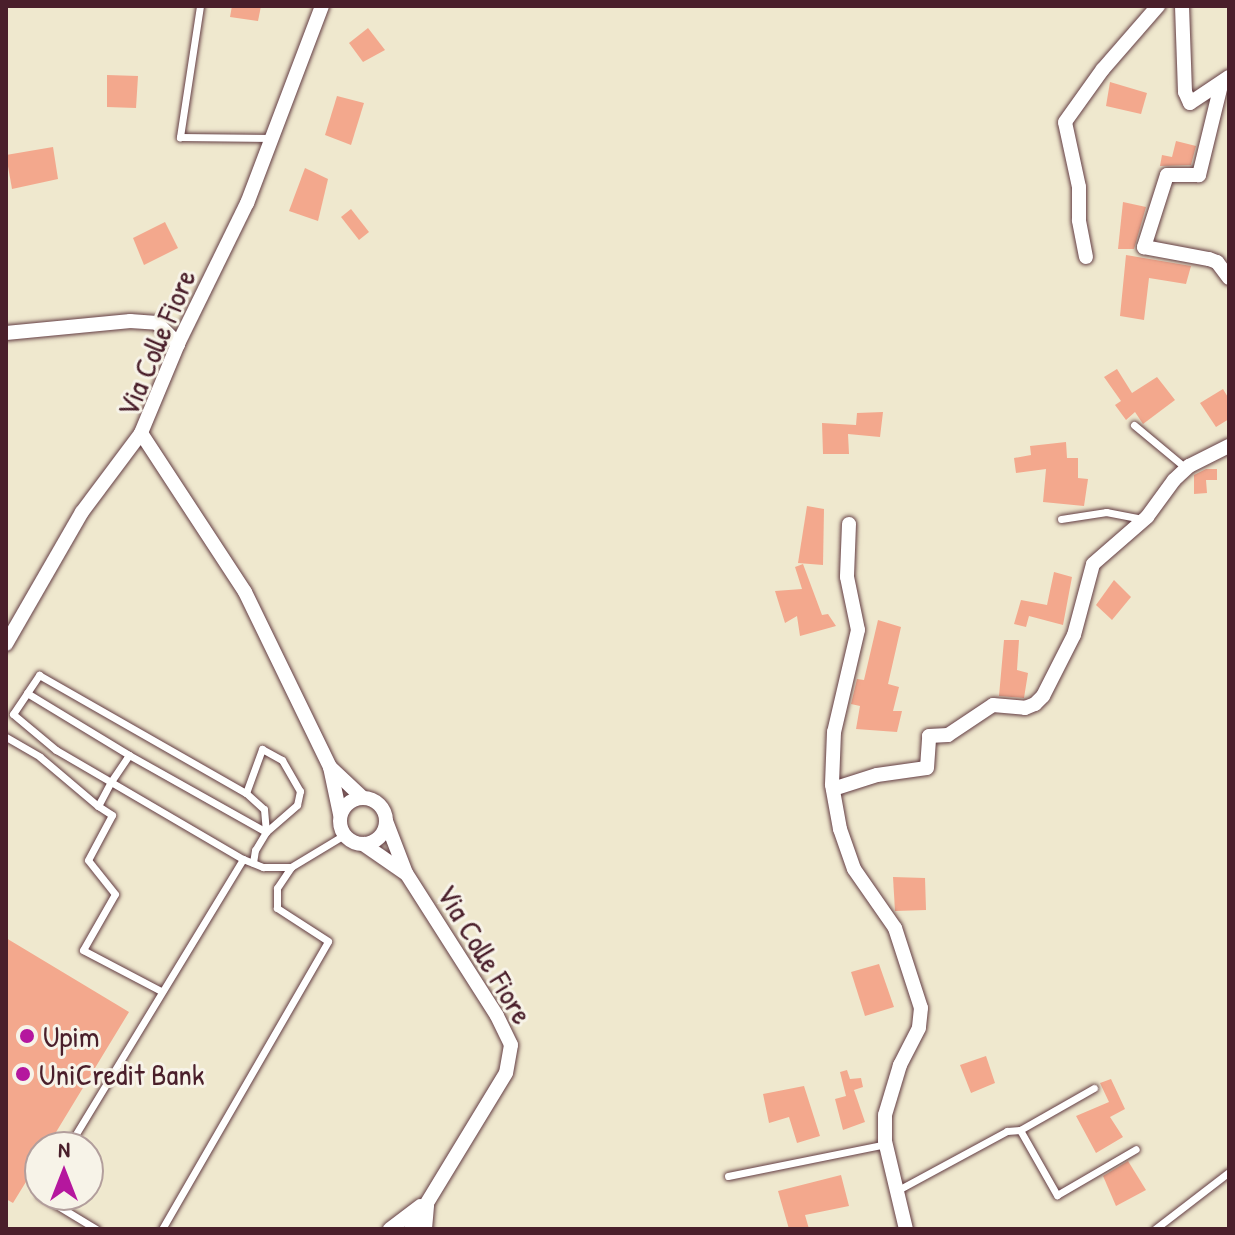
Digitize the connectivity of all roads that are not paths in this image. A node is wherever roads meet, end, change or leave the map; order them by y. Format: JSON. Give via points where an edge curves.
{"nodes":[{"id":1,"x":200,"y":6,"type":"edge"},
{"id":2,"x":322,"y":6,"type":"edge"},
{"id":3,"x":1158,"y":6,"type":"edge"},
{"id":4,"x":1182,"y":6,"type":"edge"},
{"id":5,"x":1225,"y":81,"type":"edge"},
{"id":6,"x":272,"y":138,"type":"junction"},
{"id":7,"x":1086,"y":257,"type":"dead end"},
{"id":8,"x":1229,"y":278,"type":"edge"},
{"id":9,"x":6,"y":333,"type":"edge"},
{"id":10,"x":178,"y":344,"type":"junction"},
{"id":11,"x":1134,"y":425,"type":"dead end"},
{"id":12,"x":141,"y":433,"type":"junction"},
{"id":13,"x":1229,"y":446,"type":"edge"},
{"id":14,"x":1187,"y":469,"type":"junction"},
{"id":15,"x":1061,"y":519,"type":"dead end"},
{"id":16,"x":1144,"y":520,"type":"junction"},
{"id":17,"x":849,"y":524,"type":"dead end"},
{"id":18,"x":6,"y":644,"type":"edge"},
{"id":19,"x":27,"y":693,"type":"junction"},
{"id":20,"x":6,"y":737,"type":"edge"},
{"id":21,"x":129,"y":755,"type":"junction"},
{"id":22,"x":330,"y":767,"type":"junction"},
{"id":23,"x":111,"y":782,"type":"junction"},
{"id":24,"x":833,"y":789,"type":"junction"},
{"id":25,"x":246,"y":793,"type":"junction"},
{"id":26,"x":363,"y":798,"type":"junction"},
{"id":27,"x":98,"y":806,"type":"junction"},
{"id":28,"x":340,"y":814,"type":"junction"},
{"id":29,"x":386,"y":821,"type":"junction"},
{"id":30,"x":266,"y":832,"type":"junction"},
{"id":31,"x":344,"y":835,"type":"junction"},
{"id":32,"x":363,"y":844,"type":"junction"},
{"id":33,"x":243,"y":859,"type":"junction"},
{"id":34,"x":253,"y":863,"type":"junction"},
{"id":35,"x":291,"y":867,"type":"junction"},
{"id":36,"x":406,"y":873,"type":"junction"},
{"id":37,"x":161,"y":991,"type":"junction"},
{"id":38,"x":1094,"y":1088,"type":"dead end"},
{"id":39,"x":1020,"y":1130,"type":"junction"},
{"id":40,"x":78,"y":1131,"type":"edge"},
{"id":41,"x":886,"y":1144,"type":"junction"},
{"id":42,"x":1136,"y":1149,"type":"dead end"},
{"id":43,"x":1229,"y":1172,"type":"edge"},
{"id":44,"x":728,"y":1176,"type":"dead end"},
{"id":45,"x":896,"y":1191,"type":"junction"},
{"id":46,"x":427,"y":1201,"type":"junction"},
{"id":47,"x":66,"y":1211,"type":"edge"},
{"id":48,"x":96,"y":1229,"type":"edge"},
{"id":49,"x":162,"y":1229,"type":"edge"},
{"id":50,"x":390,"y":1229,"type":"edge"},
{"id":51,"x":411,"y":1229,"type":"edge"},
{"id":52,"x":425,"y":1229,"type":"edge"},
{"id":53,"x":906,"y":1229,"type":"edge"},
{"id":54,"x":1155,"y":1229,"type":"edge"}],
"edges":[{"from":1,"to":6,"type":"lane","via":[[180,137]]},
{"from":2,"to":6,"type":"street","name":"Via Colle Fiore"},
{"from":3,"to":7,"type":"street","via":[[1065,122]]},
{"from":4,"to":5,"type":"street","via":[[1185,92],[1190,103]]},
{"from":5,"to":8,"type":"street","via":[[1199,175],[1167,175],[1144,247],[1209,259]]},
{"from":6,"to":10,"type":"street","name":"Via Colle Fiore","via":[[247,203]]},
{"from":9,"to":10,"type":"street","via":[[130,321],[157,323]]},
{"from":10,"to":12,"type":"street","name":"Via Colle Fiore"},
{"from":11,"to":14,"type":"lane"},
{"from":12,"to":18,"type":"street","via":[[82,512]]},
{"from":12,"to":22,"type":"street","name":"Via Colle Fiore","via":[[245,592]]},
{"from":13,"to":14,"type":"street"},
{"from":14,"to":16,"type":"street"},
{"from":15,"to":16,"type":"lane","via":[[1106,512]]},
{"from":16,"to":24,"type":"street","via":[[1093,564],[1074,635],[1035,704],[993,705],[948,735],[929,736],[927,768],[877,775]]},
{"from":17,"to":24,"type":"street","via":[[847,577],[858,630],[834,732]]},
{"from":19,"to":21,"type":"lane"},
{"from":19,"to":23,"type":"lane","via":[[13,714],[56,750]]},
{"from":19,"to":25,"type":"lane","via":[[39,675]]},
{"from":20,"to":27,"type":"lane","via":[[40,757]]},
{"from":21,"to":23,"type":"lane"},
{"from":21,"to":30,"type":"lane"},
{"from":22,"to":26,"type":"street","name":"Via Colle Fiore"},
{"from":22,"to":28,"type":"street","name":"Via Colle Fiore"},
{"from":23,"to":27,"type":"lane"},
{"from":23,"to":33,"type":"lane"},
{"from":24,"to":41,"type":"street","via":[[854,869],[895,928],[921,1008],[919,1028],[890,1091]]},
{"from":25,"to":30,"type":"lane","via":[[264,809]]},
{"from":25,"to":30,"type":"lane","via":[[262,749],[282,760],[300,791],[297,805]]},
{"from":26,"to":28,"type":"street","via":[[349,802]]},
{"from":26,"to":29,"type":"street","via":[[380,806]]},
{"from":27,"to":37,"type":"lane","via":[[112,815],[88,860],[115,894],[83,950]]},
{"from":28,"to":31,"type":"street"},
{"from":29,"to":32,"type":"street","via":[[382,835]]},
{"from":29,"to":36,"type":"street","name":"Via Colle Fiore"},
{"from":30,"to":34,"type":"lane"},
{"from":31,"to":32,"type":"street"},
{"from":31,"to":35,"type":"lane"},
{"from":32,"to":36,"type":"street","name":"Via Colle Fiore"},
{"from":33,"to":34,"type":"lane"},
{"from":33,"to":37,"type":"lane"},
{"from":34,"to":35,"type":"lane"},
{"from":35,"to":49,"type":"lane","via":[[277,888],[277,908],[328,941]]},
{"from":36,"to":46,"type":"street","name":"Via Colle Fiore","via":[[511,1045],[506,1073]]},
{"from":37,"to":40,"type":"lane"},
{"from":38,"to":39,"type":"lane"},
{"from":39,"to":42,"type":"lane","via":[[1057,1195]]},
{"from":39,"to":45,"type":"lane","via":[[979,1144]]},
{"from":41,"to":44,"type":"lane"},
{"from":41,"to":45,"type":"street"},
{"from":43,"to":54,"type":"lane"},
{"from":45,"to":53,"type":"street"},
{"from":46,"to":50,"type":"street"},
{"from":46,"to":51,"type":"street","name":"Via Colle Fiore"},
{"from":46,"to":52,"type":"street"},
{"from":47,"to":48,"type":"lane"}]}
